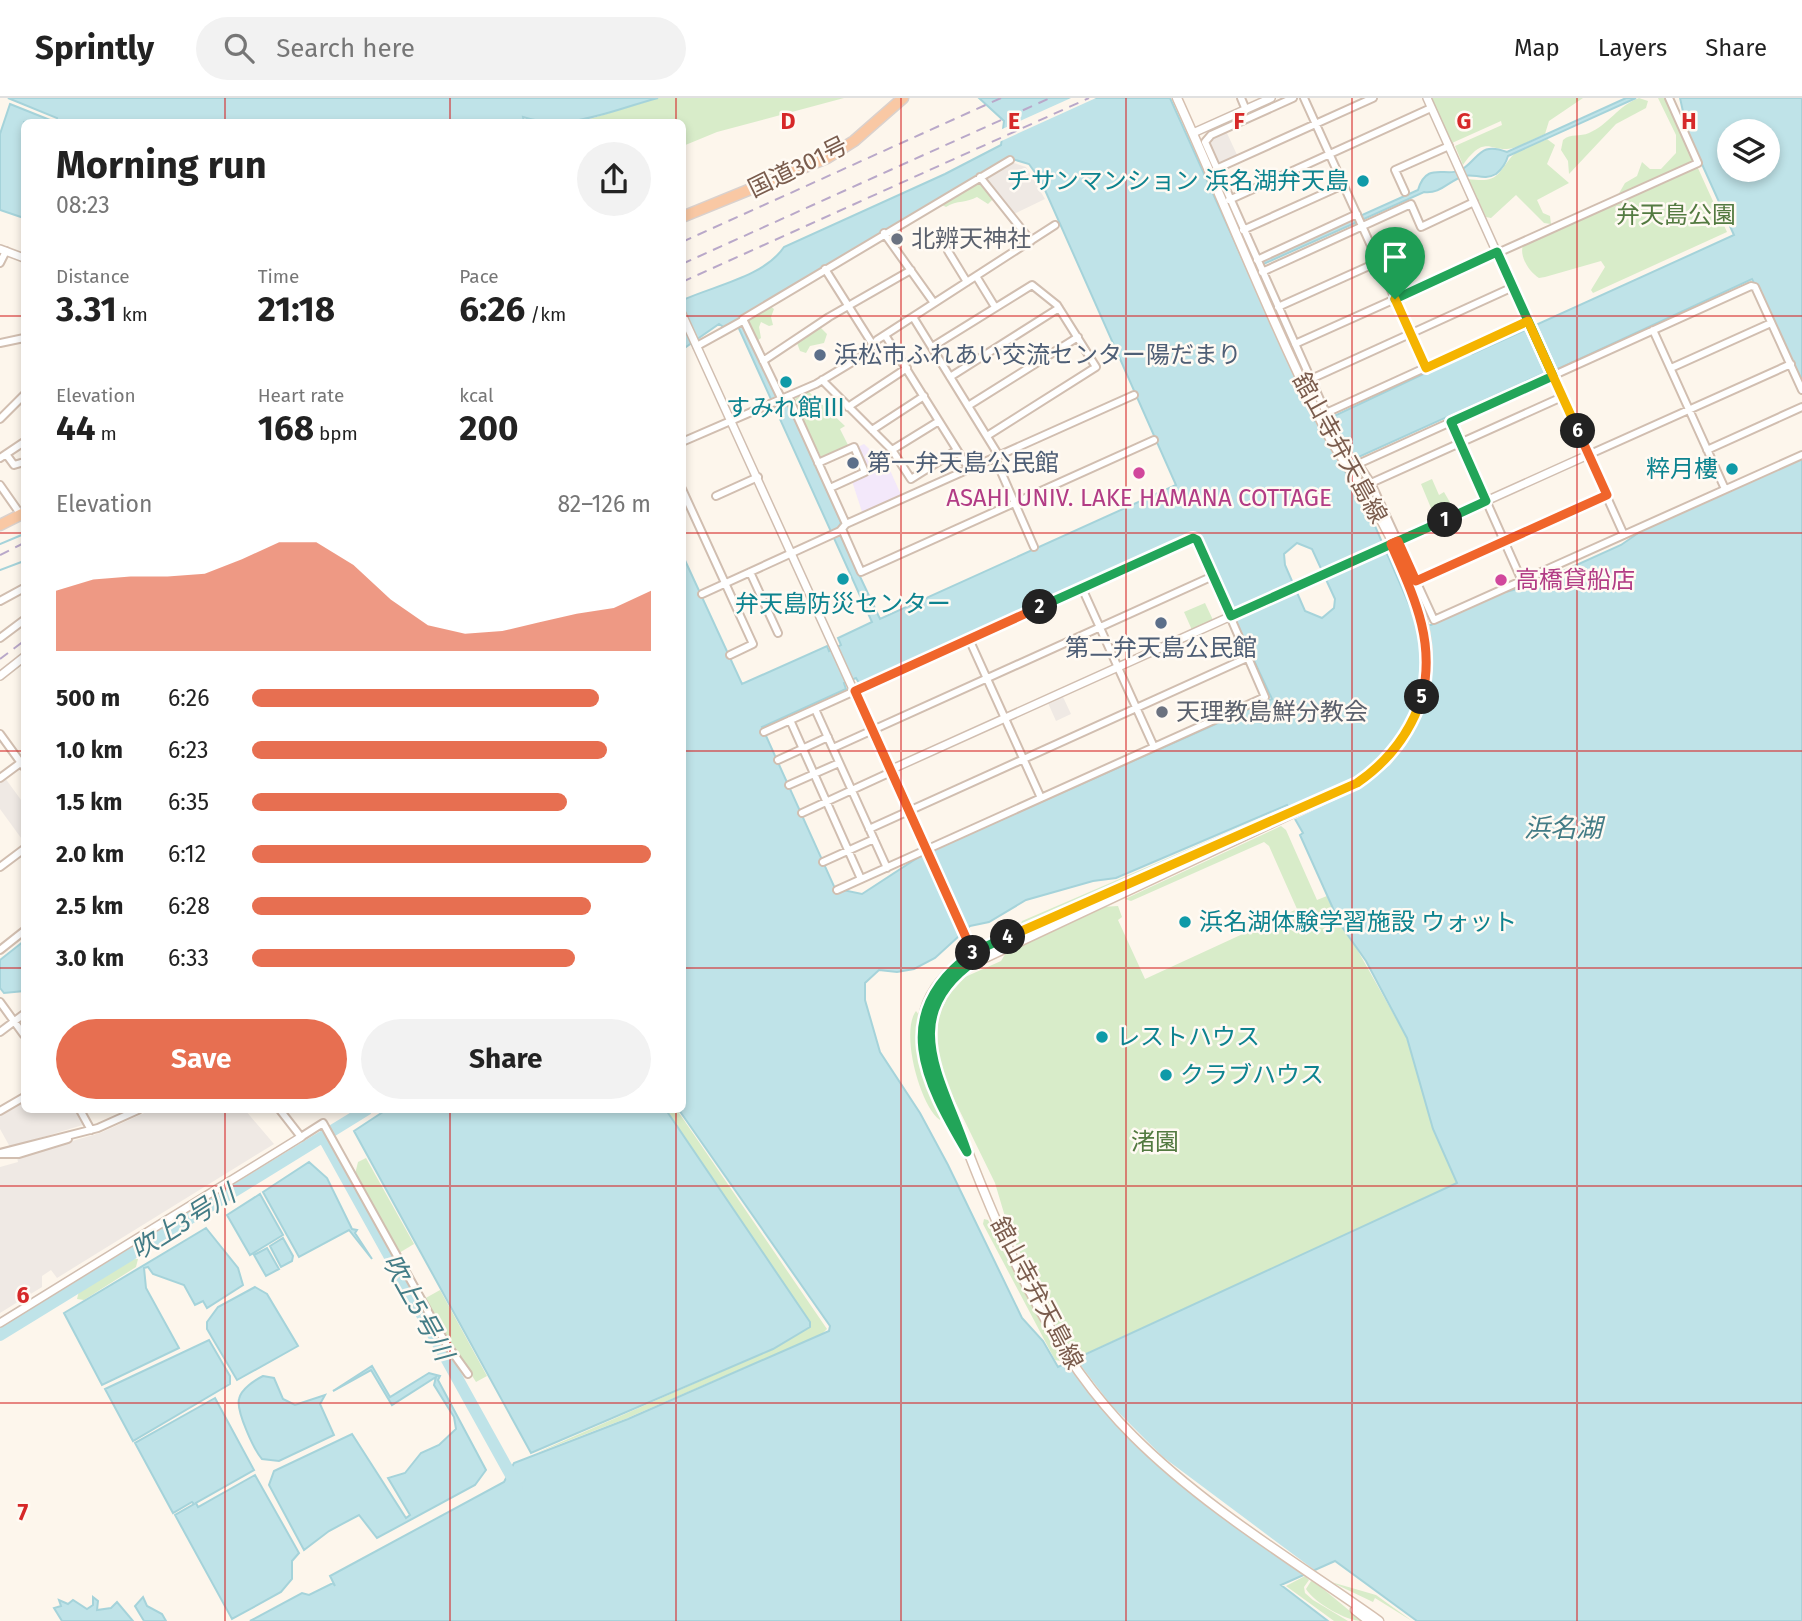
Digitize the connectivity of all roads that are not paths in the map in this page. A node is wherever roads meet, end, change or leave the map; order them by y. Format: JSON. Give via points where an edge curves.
{"nodes":[{"id":1,"x":903,"y":98,"type":"edge"},
{"id":2,"x":1177,"y":98,"type":"edge"},
{"id":3,"x":1241,"y":98,"type":"edge"},
{"id":4,"x":1271,"y":98,"type":"edge"},
{"id":5,"x":1293,"y":98,"type":"edge"},
{"id":6,"x":1304,"y":98,"type":"edge"},
{"id":7,"x":1373,"y":98,"type":"edge"},
{"id":8,"x":1427,"y":98,"type":"edge"},
{"id":9,"x":1669,"y":98,"type":"edge"},
{"id":10,"x":1432,"y":108,"type":"junction"},
{"id":11,"x":1246,"y":110,"type":"junction"},
{"id":12,"x":1316,"y":124,"type":"junction"},
{"id":13,"x":1193,"y":133,"type":"junction"},
{"id":14,"x":1449,"y":146,"type":"junction"},
{"id":15,"x":1329,"y":154,"type":"junction"},
{"id":16,"x":1010,"y":160,"type":"dead end"},
{"id":17,"x":1216,"y":169,"type":"junction"},
{"id":18,"x":980,"y":177,"type":"junction"},
{"id":19,"x":1343,"y":185,"type":"junction"},
{"id":20,"x":1405,"y":192,"type":"dead end"},
{"id":21,"x":1229,"y":200,"type":"junction"},
{"id":22,"x":1474,"y":202,"type":"junction"},
{"id":23,"x":686,"y":215,"type":"edge"},
{"id":24,"x":1357,"y":215,"type":"junction"},
{"id":25,"x":1055,"y":225,"type":"dead end"},
{"id":26,"x":1362,"y":225,"type":"junction"},
{"id":27,"x":1243,"y":230,"type":"junction"},
{"id":28,"x":884,"y":233,"type":"junction"},
{"id":29,"x":1031,"y":241,"type":"junction"},
{"id":30,"x":3,"y":250,"type":"edge"},
{"id":31,"x":948,"y":251,"type":"dead end"},
{"id":32,"x":1497,"y":252,"type":"junction"},
{"id":33,"x":21,"y":257,"type":"edge"},
{"id":34,"x":1255,"y":262,"type":"junction"},
{"id":35,"x":1378,"y":262,"type":"junction"},
{"id":36,"x":0,"y":263,"type":"edge"},
{"id":37,"x":825,"y":269,"type":"junction"},
{"id":38,"x":911,"y":270,"type":"junction"},
{"id":39,"x":1259,"y":272,"type":"junction"},
{"id":40,"x":976,"y":276,"type":"junction"},
{"id":41,"x":967,"y":282,"type":"junction"},
{"id":42,"x":1513,"y":287,"type":"junction"},
{"id":43,"x":1395,"y":299,"type":"junction"},
{"id":44,"x":934,"y":303,"type":"junction"},
{"id":45,"x":995,"y":307,"type":"junction"},
{"id":46,"x":1278,"y":307,"type":"junction"},
{"id":47,"x":849,"y":308,"type":"junction"},
{"id":48,"x":1059,"y":308,"type":"junction"},
{"id":49,"x":913,"y":317,"type":"junction"},
{"id":50,"x":741,"y":322,"type":"junction"},
{"id":51,"x":1529,"y":322,"type":"junction"},
{"id":52,"x":686,"y":323,"type":"edge"},
{"id":53,"x":1771,"y":323,"type":"junction"},
{"id":54,"x":1653,"y":330,"type":"junction"},
{"id":55,"x":1411,"y":334,"type":"junction"},
{"id":56,"x":885,"y":335,"type":"junction"},
{"id":57,"x":1078,"y":337,"type":"junction"},
{"id":58,"x":21,"y":338,"type":"edge"},
{"id":59,"x":0,"y":342,"type":"edge"},
{"id":60,"x":696,"y":344,"type":"junction"},
{"id":61,"x":1295,"y":344,"type":"junction"},
{"id":62,"x":873,"y":345,"type":"junction"},
{"id":63,"x":932,"y":347,"type":"junction"},
{"id":64,"x":763,"y":361,"type":"junction"},
{"id":65,"x":1791,"y":364,"type":"junction"},
{"id":66,"x":906,"y":368,"type":"junction"},
{"id":67,"x":1426,"y":368,"type":"junction"},
{"id":68,"x":1671,"y":368,"type":"junction"},
{"id":69,"x":1552,"y":375,"type":"junction"},
{"id":70,"x":950,"y":377,"type":"junction"},
{"id":71,"x":1311,"y":379,"type":"junction"},
{"id":72,"x":822,"y":380,"type":"junction"},
{"id":73,"x":1802,"y":390,"type":"edge"},
{"id":74,"x":1134,"y":395,"type":"dead end"},
{"id":75,"x":924,"y":396,"type":"junction"},
{"id":76,"x":1562,"y":397,"type":"junction"},
{"id":77,"x":21,"y":398,"type":"edge"},
{"id":78,"x":780,"y":399,"type":"junction"},
{"id":79,"x":968,"y":406,"type":"junction"},
{"id":80,"x":848,"y":407,"type":"junction"},
{"id":81,"x":1802,"y":407,"type":"edge"},
{"id":82,"x":1689,"y":410,"type":"junction"},
{"id":83,"x":0,"y":419,"type":"edge"},
{"id":84,"x":732,"y":419,"type":"junction"},
{"id":85,"x":939,"y":421,"type":"junction"},
{"id":86,"x":1451,"y":422,"type":"junction"},
{"id":87,"x":872,"y":430,"type":"junction"},
{"id":88,"x":987,"y":436,"type":"junction"},
{"id":89,"x":686,"y":440,"type":"edge"},
{"id":90,"x":1154,"y":440,"type":"dead end"},
{"id":91,"x":1460,"y":443,"type":"junction"},
{"id":92,"x":21,"y":444,"type":"edge"},
{"id":93,"x":892,"y":450,"type":"junction"},
{"id":94,"x":957,"y":450,"type":"junction"},
{"id":95,"x":1707,"y":450,"type":"junction"},
{"id":96,"x":1588,"y":455,"type":"junction"},
{"id":97,"x":1802,"y":455,"type":"edge"},
{"id":98,"x":3,"y":456,"type":"edge"},
{"id":99,"x":997,"y":457,"type":"junction"},
{"id":100,"x":21,"y":463,"type":"edge"},
{"id":101,"x":818,"y":463,"type":"junction"},
{"id":102,"x":969,"y":469,"type":"junction"},
{"id":103,"x":758,"y":477,"type":"junction"},
{"id":104,"x":1371,"y":483,"type":"junction"},
{"id":105,"x":0,"y":485,"type":"edge"},
{"id":106,"x":830,"y":488,"type":"junction"},
{"id":107,"x":1725,"y":489,"type":"junction"},
{"id":108,"x":1607,"y":495,"type":"junction"},
{"id":109,"x":716,"y":496,"type":"dead end"},
{"id":110,"x":686,"y":498,"type":"edge"},
{"id":111,"x":1486,"y":501,"type":"junction"},
{"id":112,"x":1015,"y":503,"type":"junction"},
{"id":113,"x":21,"y":511,"type":"edge"},
{"id":114,"x":21,"y":515,"type":"edge"},
{"id":115,"x":0,"y":525,"type":"edge"},
{"id":116,"x":843,"y":528,"type":"junction"},
{"id":117,"x":1624,"y":535,"type":"junction"},
{"id":118,"x":1505,"y":541,"type":"junction"},
{"id":119,"x":1391,"y":544,"type":"junction"},
{"id":120,"x":1034,"y":547,"type":"dead end"},
{"id":121,"x":792,"y":553,"type":"junction"},
{"id":122,"x":750,"y":572,"type":"junction"},
{"id":123,"x":1213,"y":576,"type":"junction"},
{"id":124,"x":1522,"y":580,"type":"junction"},
{"id":125,"x":1416,"y":581,"type":"junction"},
{"id":126,"x":725,"y":583,"type":"junction"},
{"id":127,"x":1083,"y":588,"type":"junction"},
{"id":128,"x":21,"y":590,"type":"edge"},
{"id":129,"x":702,"y":594,"type":"dead end"},
{"id":130,"x":0,"y":601,"type":"edge"},
{"id":131,"x":1232,"y":616,"type":"junction"},
{"id":132,"x":21,"y":622,"type":"edge"},
{"id":133,"x":1100,"y":627,"type":"junction"},
{"id":134,"x":778,"y":633,"type":"dead end"},
{"id":135,"x":0,"y":638,"type":"edge"},
{"id":136,"x":969,"y":639,"type":"junction"},
{"id":137,"x":730,"y":655,"type":"dead end"},
{"id":138,"x":1250,"y":657,"type":"junction"},
{"id":139,"x":21,"y":659,"type":"edge"},
{"id":140,"x":1118,"y":667,"type":"junction"},
{"id":141,"x":0,"y":676,"type":"edge"},
{"id":142,"x":987,"y":678,"type":"junction"},
{"id":143,"x":855,"y":691,"type":"junction"},
{"id":144,"x":1137,"y":708,"type":"junction"},
{"id":145,"x":815,"y":709,"type":"junction"},
{"id":146,"x":1005,"y":719,"type":"junction"},
{"id":147,"x":790,"y":720,"type":"junction"},
{"id":148,"x":872,"y":730,"type":"junction"},
{"id":149,"x":764,"y":732,"type":"dead end"},
{"id":150,"x":0,"y":734,"type":"edge"},
{"id":151,"x":828,"y":737,"type":"junction"},
{"id":152,"x":1154,"y":747,"type":"junction"},
{"id":153,"x":833,"y":748,"type":"junction"},
{"id":154,"x":802,"y":749,"type":"junction"},
{"id":155,"x":1023,"y":759,"type":"junction"},
{"id":156,"x":21,"y":760,"type":"edge"},
{"id":157,"x":778,"y":760,"type":"dead end"},
{"id":158,"x":839,"y":763,"type":"junction"},
{"id":159,"x":21,"y":764,"type":"edge"},
{"id":160,"x":891,"y":771,"type":"junction"},
{"id":161,"x":814,"y":774,"type":"junction"},
{"id":162,"x":0,"y":778,"type":"edge"},
{"id":163,"x":789,"y":786,"type":"dead end"},
{"id":164,"x":852,"y":790,"type":"junction"},
{"id":165,"x":1041,"y":798,"type":"junction"},
{"id":166,"x":826,"y":802,"type":"junction"},
{"id":167,"x":909,"y":811,"type":"junction"},
{"id":168,"x":802,"y":813,"type":"dead end"},
{"id":169,"x":869,"y":829,"type":"junction"},
{"id":170,"x":874,"y":839,"type":"junction"},
{"id":171,"x":927,"y":850,"type":"junction"},
{"id":172,"x":21,"y":851,"type":"edge"},
{"id":173,"x":849,"y":851,"type":"junction"},
{"id":174,"x":823,"y":862,"type":"dead end"},
{"id":175,"x":0,"y":867,"type":"edge"},
{"id":176,"x":887,"y":868,"type":"junction"},
{"id":177,"x":861,"y":879,"type":"junction"},
{"id":178,"x":837,"y":890,"type":"dead end"},
{"id":179,"x":21,"y":933,"type":"edge"},
{"id":180,"x":0,"y":950,"type":"edge"},
{"id":181,"x":973,"y":954,"type":"junction"},
{"id":182,"x":0,"y":1002,"type":"edge"},
{"id":183,"x":21,"y":1016,"type":"edge"},
{"id":184,"x":14,"y":1021,"type":"junction"},
{"id":185,"x":21,"y":1031,"type":"edge"},
{"id":186,"x":0,"y":1032,"type":"edge"},
{"id":187,"x":21,"y":1099,"type":"edge"},
{"id":188,"x":0,"y":1111,"type":"edge"},
{"id":189,"x":82,"y":1113,"type":"edge"},
{"id":190,"x":131,"y":1113,"type":"edge"},
{"id":191,"x":282,"y":1113,"type":"edge"},
{"id":192,"x":91,"y":1130,"type":"junction"},
{"id":193,"x":300,"y":1137,"type":"junction"},
{"id":194,"x":0,"y":1153,"type":"edge"},
{"id":195,"x":0,"y":1323,"type":"edge"},
{"id":196,"x":468,"y":1374,"type":"dead end"},
{"id":197,"x":1315,"y":1578,"type":"junction"},
{"id":198,"x":1368,"y":1620,"type":"edge"},
{"id":199,"x":1379,"y":1621,"type":"edge"}],
"edges":[{"from":1,"to":23,"type":"highway","name":"国道301号","via":[[853,142],[827,158]]},
{"from":2,"to":13,"type":"main road","name":"舘山寺弁天島線"},
{"from":3,"to":11,"type":"street"},
{"from":4,"to":11,"type":"street"},
{"from":5,"to":17,"type":"street","via":[[1207,138],[1205,145]]},
{"from":6,"to":12,"type":"street"},
{"from":7,"to":12,"type":"street"},
{"from":8,"to":10,"type":"street"},
{"from":9,"to":32,"type":"street","via":[[1698,163]]},
{"from":10,"to":14,"type":"street"},
{"from":10,"to":15,"type":"street"},
{"from":11,"to":13,"type":"street"},
{"from":12,"to":15,"type":"street"},
{"from":12,"to":17,"type":"street"},
{"from":13,"to":34,"type":"main road","name":"舘山寺弁天島線"},
{"from":14,"to":20,"type":"street","via":[[1395,170]]},
{"from":14,"to":22,"type":"street"},
{"from":15,"to":19,"type":"street"},
{"from":15,"to":21,"type":"street"},
{"from":16,"to":18,"type":"street"},
{"from":17,"to":21,"type":"street"},
{"from":18,"to":28,"type":"street"},
{"from":18,"to":29,"type":"street"},
{"from":19,"to":24,"type":"street"},
{"from":19,"to":27,"type":"street"},
{"from":21,"to":27,"type":"street"},
{"from":22,"to":26,"type":"street","via":[[1421,227],[1411,204]]},
{"from":22,"to":32,"type":"street"},
{"from":24,"to":26,"type":"street"},
{"from":24,"to":34,"type":"street"},
{"from":25,"to":29,"type":"street"},
{"from":26,"to":35,"type":"street"},
{"from":26,"to":39,"type":"street"},
{"from":27,"to":34,"type":"street"},
{"from":28,"to":37,"type":"street"},
{"from":28,"to":38,"type":"street"},
{"from":29,"to":40,"type":"street"},
{"from":30,"to":33,"type":"street"},
{"from":30,"to":36,"type":"street"},
{"from":31,"to":41,"type":"street"},
{"from":32,"to":42,"type":"street"},
{"from":32,"to":43,"type":"street"},
{"from":34,"to":39,"type":"main road","name":"舘山寺弁天島線"},
{"from":35,"to":43,"type":"street"},
{"from":35,"to":46,"type":"street"},
{"from":37,"to":47,"type":"street"},
{"from":37,"to":50,"type":"street"},
{"from":38,"to":44,"type":"street"},
{"from":38,"to":47,"type":"street"},
{"from":39,"to":46,"type":"street"},
{"from":39,"to":119,"type":"main road","name":"舘山寺弁天島線","via":[[1319,419]]},
{"from":40,"to":41,"type":"street"},
{"from":40,"to":45,"type":"street"},
{"from":41,"to":44,"type":"street"},
{"from":42,"to":51,"type":"street"},
{"from":42,"to":55,"type":"street"},
{"from":43,"to":55,"type":"street"},
{"from":43,"to":61,"type":"street"},
{"from":44,"to":49,"type":"street"},
{"from":45,"to":48,"type":"street","via":[[1032,285]]},
{"from":45,"to":63,"type":"street"},
{"from":46,"to":61,"type":"street"},
{"from":47,"to":62,"type":"street"},
{"from":47,"to":64,"type":"street"},
{"from":48,"to":57,"type":"street"},
{"from":48,"to":70,"type":"street"},
{"from":49,"to":56,"type":"street"},
{"from":49,"to":63,"type":"street"},
{"from":50,"to":60,"type":"street"},
{"from":50,"to":64,"type":"street"},
{"from":51,"to":67,"type":"street"},
{"from":51,"to":69,"type":"street"},
{"from":52,"to":60,"type":"street"},
{"from":53,"to":54,"type":"street","via":[[1752,286]]},
{"from":53,"to":65,"type":"street"},
{"from":53,"to":68,"type":"street"},
{"from":54,"to":68,"type":"street"},
{"from":54,"to":69,"type":"street"},
{"from":55,"to":67,"type":"street"},
{"from":55,"to":71,"type":"street"},
{"from":56,"to":62,"type":"street"},
{"from":56,"to":66,"type":"street"},
{"from":57,"to":79,"type":"street"},
{"from":57,"to":88,"type":"street","via":[[1096,367]]},
{"from":58,"to":59,"type":"street"},
{"from":60,"to":84,"type":"street"},
{"from":61,"to":71,"type":"street"},
{"from":62,"to":72,"type":"street","via":[[869,352]]},
{"from":63,"to":70,"type":"street"},
{"from":64,"to":78,"type":"street"},
{"from":65,"to":73,"type":"street"},
{"from":65,"to":82,"type":"street"},
{"from":66,"to":75,"type":"street"},
{"from":66,"to":80,"type":"street"},
{"from":67,"to":71,"type":"street","via":[[1326,413]]},
{"from":68,"to":82,"type":"street"},
{"from":69,"to":76,"type":"street"},
{"from":69,"to":86,"type":"street"},
{"from":70,"to":79,"type":"street"},
{"from":72,"to":78,"type":"street"},
{"from":72,"to":80,"type":"street"},
{"from":74,"to":99,"type":"street"},
{"from":75,"to":85,"type":"street"},
{"from":75,"to":87,"type":"street"},
{"from":76,"to":91,"type":"street"},
{"from":76,"to":96,"type":"street"},
{"from":77,"to":83,"type":"street"},
{"from":78,"to":84,"type":"street"},
{"from":78,"to":101,"type":"street"},
{"from":79,"to":88,"type":"street"},
{"from":80,"to":87,"type":"street"},
{"from":81,"to":95,"type":"street"},
{"from":82,"to":95,"type":"street"},
{"from":82,"to":96,"type":"street"},
{"from":84,"to":89,"type":"street"},
{"from":84,"to":103,"type":"street"},
{"from":85,"to":93,"type":"street"},
{"from":85,"to":94,"type":"street"},
{"from":86,"to":91,"type":"street"},
{"from":86,"to":104,"type":"street","via":[[1358,464]]},
{"from":87,"to":93,"type":"street"},
{"from":88,"to":99,"type":"street"},
{"from":90,"to":112,"type":"street"},
{"from":91,"to":104,"type":"street"},
{"from":91,"to":111,"type":"street"},
{"from":92,"to":98,"type":"street"},
{"from":93,"to":94,"type":"street","via":[[911,479]]},
{"from":94,"to":102,"type":"street"},
{"from":95,"to":107,"type":"street"},
{"from":96,"to":108,"type":"street"},
{"from":96,"to":111,"type":"street"},
{"from":97,"to":107,"type":"street"},
{"from":98,"to":100,"type":"street","via":[[14,466]]},
{"from":99,"to":102,"type":"street"},
{"from":99,"to":112,"type":"street"},
{"from":101,"to":106,"type":"street"},
{"from":101,"to":106,"type":"street","via":[[857,445],[865,472]]},
{"from":102,"to":116,"type":"street"},
{"from":103,"to":109,"type":"street"},
{"from":103,"to":121,"type":"street"},
{"from":104,"to":119,"type":"street"},
{"from":105,"to":113,"type":"street"},
{"from":106,"to":116,"type":"street"},
{"from":107,"to":117,"type":"street"},
{"from":108,"to":117,"type":"street"},
{"from":108,"to":118,"type":"street"},
{"from":110,"to":126,"type":"street"},
{"from":111,"to":118,"type":"street"},
{"from":111,"to":119,"type":"street"},
{"from":112,"to":116,"type":"street","via":[[861,572]]},
{"from":112,"to":120,"type":"street"},
{"from":114,"to":115,"type":"highway"},
{"from":116,"to":121,"type":"street"},
{"from":117,"to":124,"type":"street"},
{"from":118,"to":124,"type":"street"},
{"from":118,"to":125,"type":"street"},
{"from":119,"to":125,"type":"street"},
{"from":119,"to":131,"type":"street"},
{"from":119,"to":181,"type":"main road","name":"舘山寺弁天島線","via":[[1423,624],[1427,650],[1418,709],[1385,760],[1357,783]]},
{"from":121,"to":122,"type":"street"},
{"from":121,"to":143,"type":"street"},
{"from":122,"to":126,"type":"street"},
{"from":122,"to":134,"type":"street"},
{"from":123,"to":127,"type":"street","via":[[1193,538]]},
{"from":123,"to":131,"type":"street"},
{"from":123,"to":133,"type":"street"},
{"from":124,"to":125,"type":"street","via":[[1434,620]]},
{"from":126,"to":129,"type":"street"},
{"from":126,"to":137,"type":"street","via":[[753,644]]},
{"from":127,"to":133,"type":"street"},
{"from":127,"to":136,"type":"street"},
{"from":128,"to":130,"type":"street"},
{"from":131,"to":138,"type":"street"},
{"from":131,"to":140,"type":"street"},
{"from":132,"to":135,"type":"street"},
{"from":133,"to":140,"type":"street"},
{"from":133,"to":142,"type":"street"},
{"from":136,"to":142,"type":"street"},
{"from":136,"to":143,"type":"street"},
{"from":138,"to":144,"type":"street"},
{"from":138,"to":152,"type":"street","via":[[1265,697]]},
{"from":139,"to":141,"type":"street"},
{"from":140,"to":144,"type":"street"},
{"from":140,"to":146,"type":"street"},
{"from":142,"to":146,"type":"street"},
{"from":142,"to":148,"type":"street"},
{"from":143,"to":145,"type":"street"},
{"from":143,"to":148,"type":"street"},
{"from":144,"to":152,"type":"street"},
{"from":144,"to":155,"type":"street"},
{"from":145,"to":147,"type":"street"},
{"from":145,"to":151,"type":"street"},
{"from":146,"to":155,"type":"street"},
{"from":146,"to":160,"type":"street"},
{"from":147,"to":149,"type":"street"},
{"from":147,"to":154,"type":"street"},
{"from":148,"to":153,"type":"street"},
{"from":148,"to":160,"type":"street"},
{"from":150,"to":156,"type":"street"},
{"from":151,"to":153,"type":"street"},
{"from":151,"to":154,"type":"street"},
{"from":152,"to":165,"type":"street"},
{"from":153,"to":158,"type":"street"},
{"from":154,"to":157,"type":"street"},
{"from":154,"to":161,"type":"street"},
{"from":155,"to":165,"type":"street"},
{"from":155,"to":167,"type":"street"},
{"from":158,"to":161,"type":"street"},
{"from":158,"to":164,"type":"street"},
{"from":159,"to":162,"type":"street"},
{"from":160,"to":164,"type":"street"},
{"from":160,"to":167,"type":"street"},
{"from":161,"to":163,"type":"street"},
{"from":161,"to":166,"type":"street"},
{"from":164,"to":166,"type":"street"},
{"from":164,"to":169,"type":"street"},
{"from":165,"to":171,"type":"street"},
{"from":166,"to":168,"type":"street"},
{"from":166,"to":173,"type":"street"},
{"from":167,"to":169,"type":"street"},
{"from":167,"to":171,"type":"street"},
{"from":169,"to":170,"type":"street"},
{"from":170,"to":173,"type":"street"},
{"from":170,"to":176,"type":"street"},
{"from":171,"to":176,"type":"street"},
{"from":171,"to":181,"type":"street"},
{"from":172,"to":175,"type":"street"},
{"from":173,"to":174,"type":"street"},
{"from":173,"to":177,"type":"street"},
{"from":176,"to":177,"type":"street"},
{"from":177,"to":178,"type":"street"},
{"from":179,"to":180,"type":"street"},
{"from":181,"to":197,"type":"main road","name":"舘山寺弁天島線","via":[[930,1008],[933,1064],[1026,1281],[1071,1361],[1107,1409],[1201,1494]]},
{"from":182,"to":184,"type":"street"},
{"from":183,"to":184,"type":"street"},
{"from":184,"to":185,"type":"street"},
{"from":184,"to":186,"type":"street"},
{"from":187,"to":188,"type":"street"},
{"from":189,"to":192,"type":"street"},
{"from":190,"to":192,"type":"street"},
{"from":191,"to":193,"type":"street"},
{"from":192,"to":194,"type":"street"},
{"from":193,"to":195,"type":"street"},
{"from":193,"to":196,"type":"street","via":[[323,1123],[444,1342]]},
{"from":197,"to":198,"type":"main road","name":"舘山寺弁天島線"},
{"from":197,"to":199,"type":"main road","name":"舘山寺弁天島線"}]}
